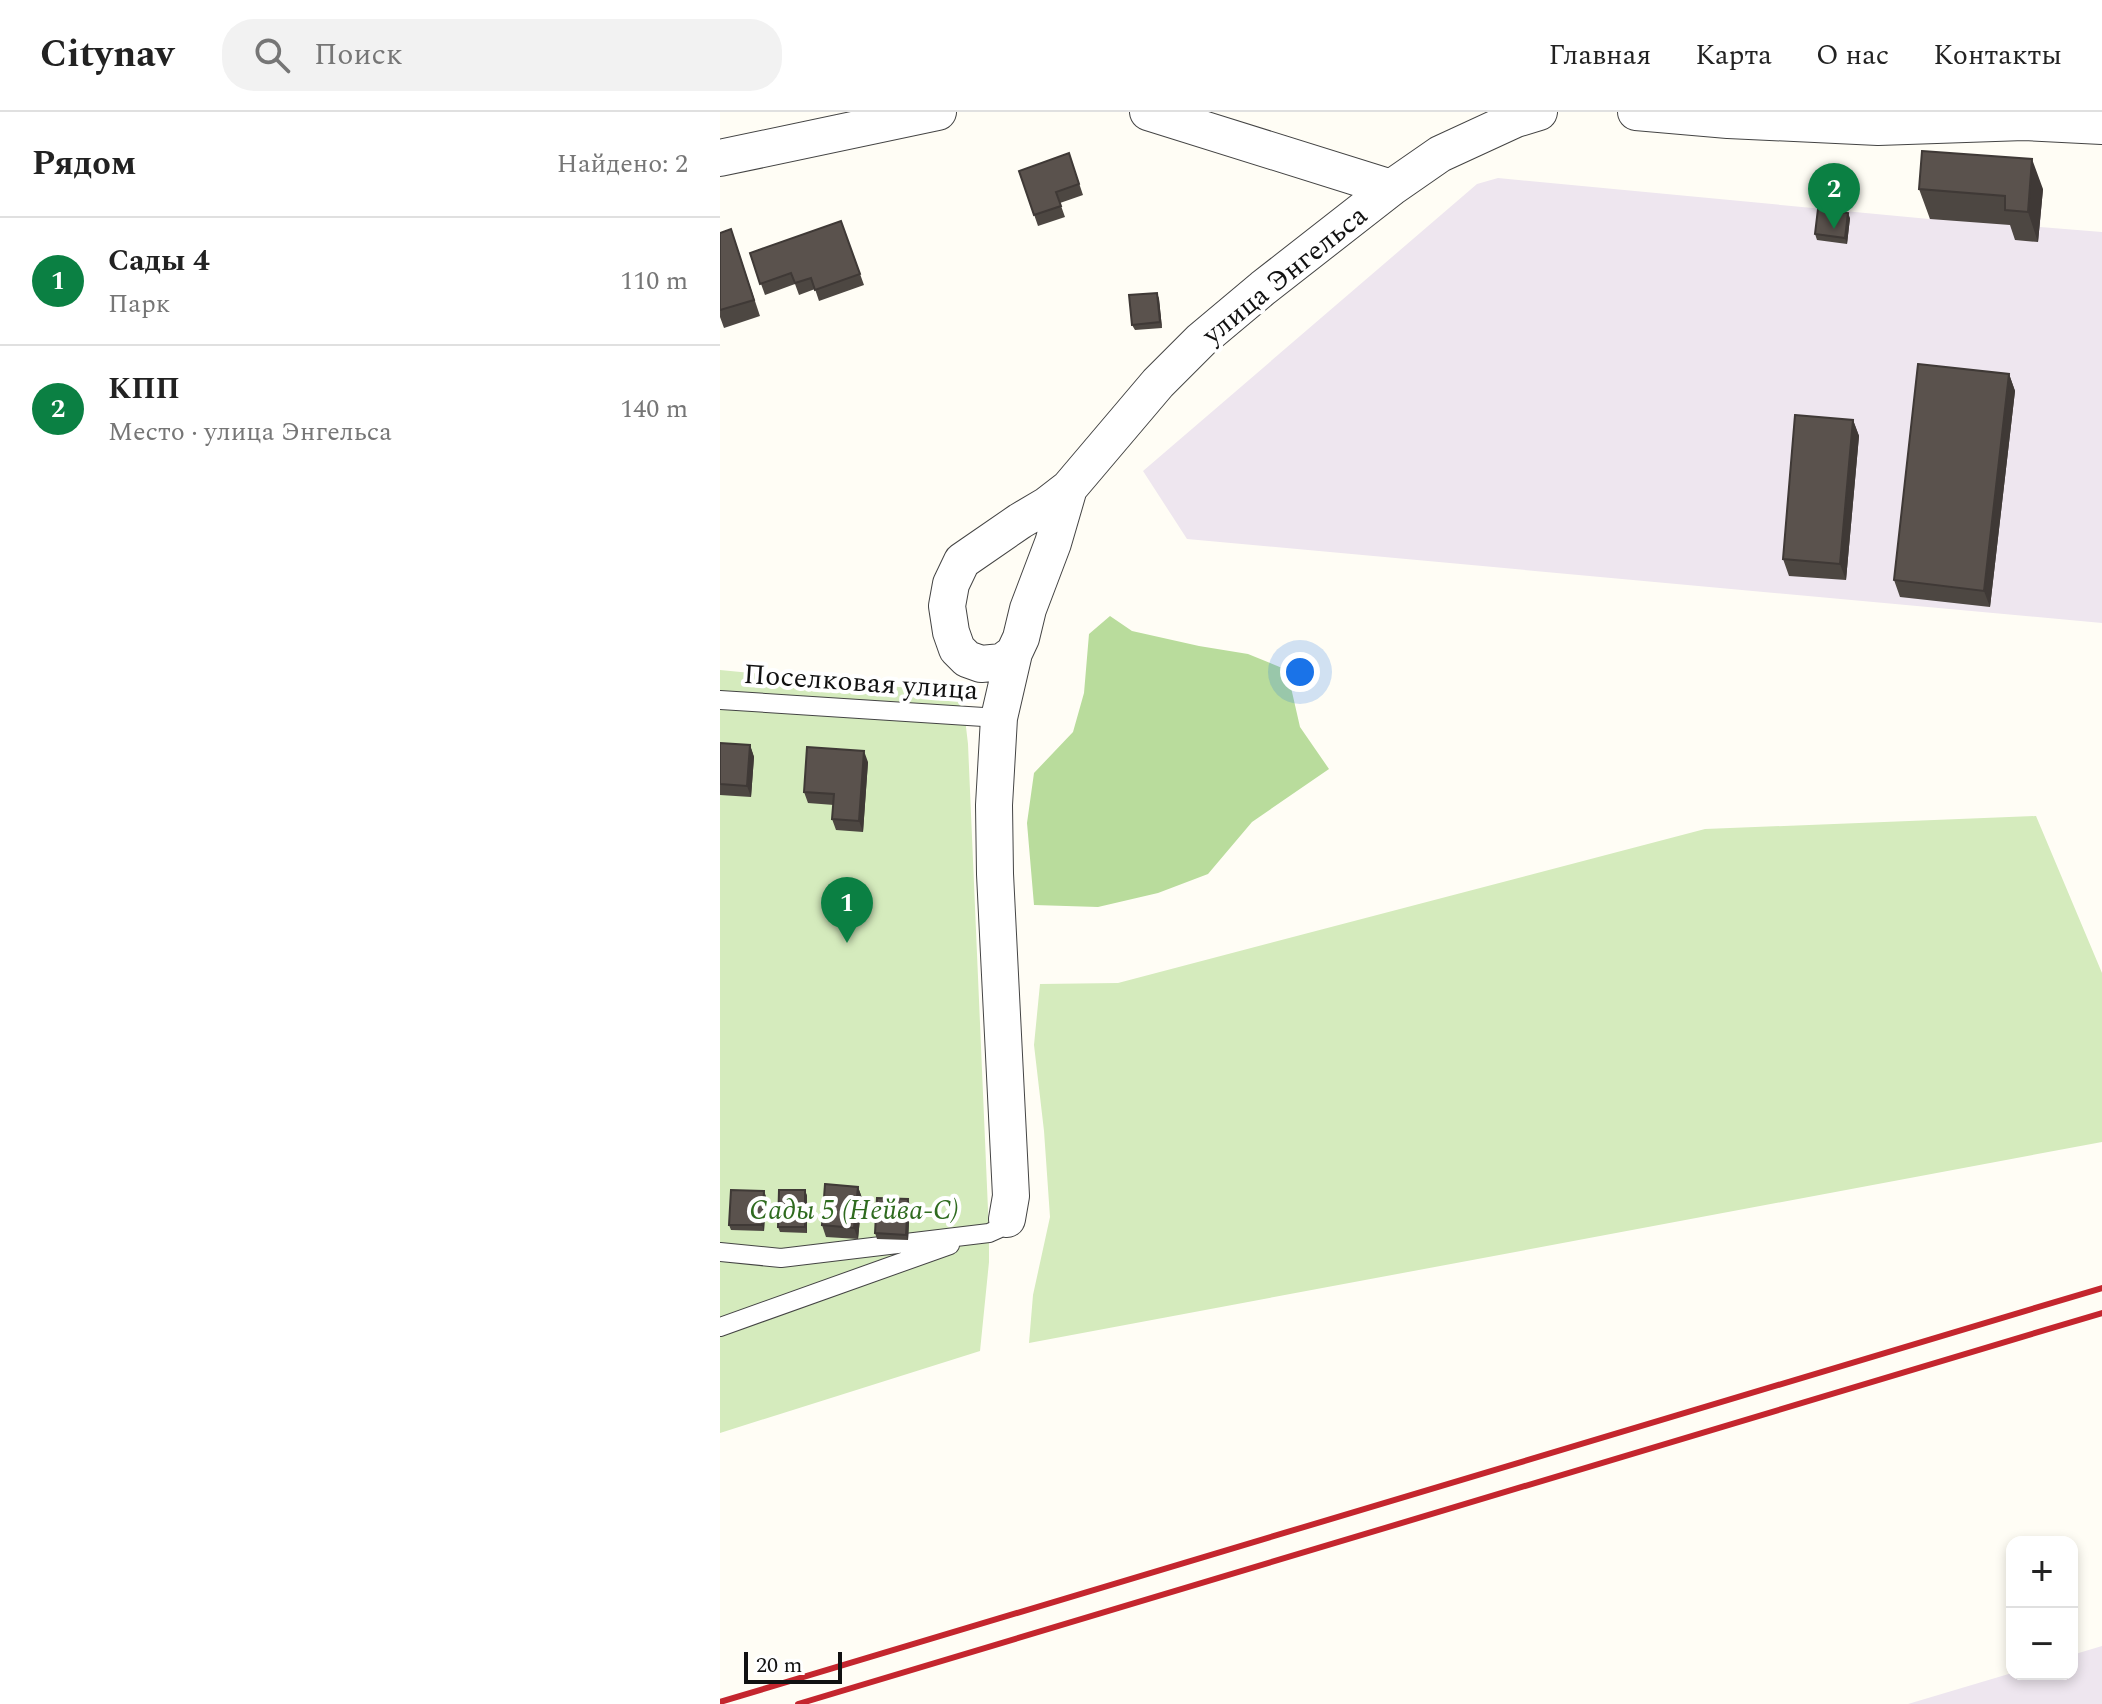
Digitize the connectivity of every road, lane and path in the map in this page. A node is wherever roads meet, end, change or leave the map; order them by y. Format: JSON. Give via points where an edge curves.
{"nodes":[{"id":1,"x":938,"y":112,"type":"edge"},
{"id":2,"x":1148,"y":112,"type":"edge"},
{"id":3,"x":1539,"y":112,"type":"edge"},
{"id":4,"x":1636,"y":112,"type":"edge"},
{"id":5,"x":2102,"y":126,"type":"edge"},
{"id":6,"x":720,"y":158,"type":"edge"},
{"id":7,"x":1391,"y":188,"type":"junction"},
{"id":8,"x":1069,"y":488,"type":"junction"},
{"id":9,"x":1014,"y":653,"type":"junction"},
{"id":10,"x":720,"y":700,"type":"edge"},
{"id":11,"x":999,"y":718,"type":"junction"},
{"id":12,"x":995,"y":1226,"type":"junction"},
{"id":13,"x":720,"y":1252,"type":"edge"},
{"id":14,"x":720,"y":1327,"type":"edge"}],
"edges":[{"from":1,"to":6,"type":"street"},
{"from":2,"to":7,"type":"street"},
{"from":3,"to":7,"type":"street","name":"улица Энгельса","via":[[1440,154]]},
{"from":4,"to":5,"type":"street","via":[[1878,127],[2024,122]]},
{"from":7,"to":8,"type":"street","name":"улица Энгельса","via":[[1201,340]]},
{"from":8,"to":9,"type":"street","name":"улица Энгельса"},
{"from":8,"to":9,"type":"street","name":"улица Энгельса","via":[[962,561],[951,584],[947,606],[957,649],[981,664],[1002,662]]},
{"from":9,"to":11,"type":"street"},
{"from":10,"to":11,"type":"lane","name":"Поселковая улица"},
{"from":11,"to":12,"type":"street","via":[[995,874],[1011,1196]]},
{"from":12,"to":13,"type":"lane","via":[[781,1258]]},
{"from":12,"to":14,"type":"lane"}]}
